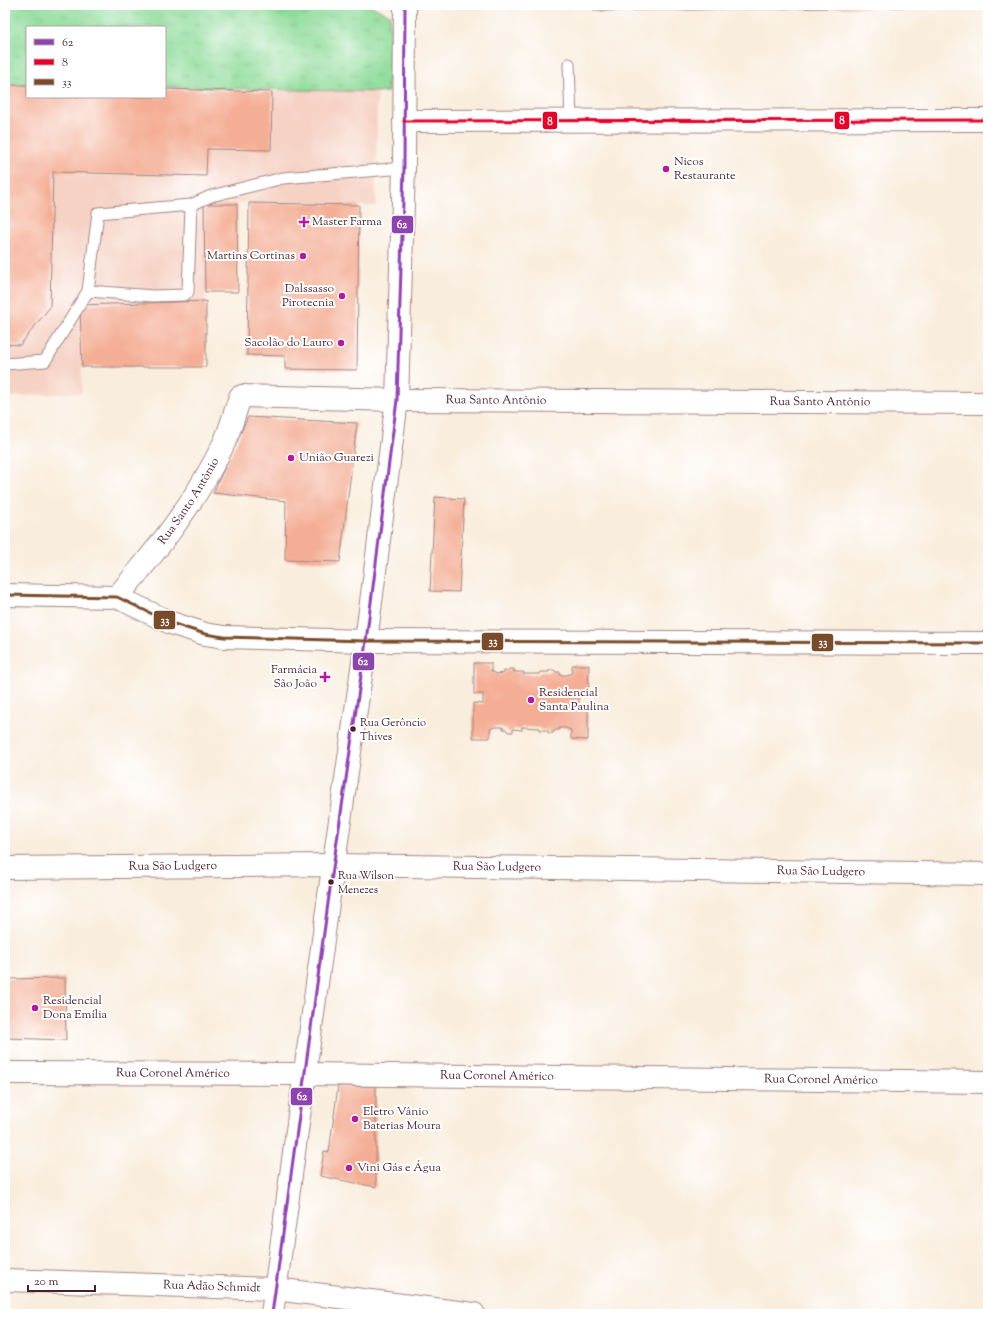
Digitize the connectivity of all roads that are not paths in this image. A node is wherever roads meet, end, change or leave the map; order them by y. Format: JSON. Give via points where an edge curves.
{"nodes":[{"id":1,"x":405,"y":5,"type":"edge"},
{"id":2,"x":569,"y":64,"type":"dead end"},
{"id":3,"x":404,"y":120,"type":"junction"},
{"id":4,"x":571,"y":120,"type":"junction"},
{"id":5,"x":988,"y":120,"type":"edge"},
{"id":6,"x":404,"y":168,"type":"junction"},
{"id":7,"x":191,"y":204,"type":"junction"},
{"id":8,"x":88,"y":291,"type":"junction"},
{"id":9,"x":5,"y":364,"type":"edge"},
{"id":10,"x":397,"y":400,"type":"junction"},
{"id":11,"x":988,"y":403,"type":"edge"},
{"id":12,"x":5,"y":595,"type":"edge"},
{"id":13,"x":117,"y":597,"type":"junction"},
{"id":14,"x":366,"y":641,"type":"junction"},
{"id":15,"x":988,"y":643,"type":"edge"},
{"id":16,"x":333,"y":865,"type":"junction"},
{"id":17,"x":5,"y":868,"type":"edge"},
{"id":18,"x":988,"y":874,"type":"edge"},
{"id":19,"x":5,"y":1073,"type":"edge"},
{"id":20,"x":304,"y":1074,"type":"junction"},
{"id":21,"x":988,"y":1082,"type":"edge"},
{"id":22,"x":5,"y":1280,"type":"edge"},
{"id":23,"x":275,"y":1289,"type":"junction"},
{"id":24,"x":272,"y":1314,"type":"edge"},
{"id":25,"x":474,"y":1314,"type":"edge"}],
"edges":[{"from":1,"to":3,"type":"street"},
{"from":2,"to":4,"type":"lane"},
{"from":3,"to":4,"type":"street"},
{"from":3,"to":6,"type":"street"},
{"from":4,"to":5,"type":"street"},
{"from":6,"to":7,"type":"lane","via":[[283,178],[211,196]]},
{"from":6,"to":10,"type":"street"},
{"from":7,"to":8,"type":"lane","via":[[98,213]]},
{"from":7,"to":8,"type":"lane","via":[[188,292],[184,295],[153,296]]},
{"from":8,"to":9,"type":"lane","via":[[45,361]]},
{"from":10,"to":11,"type":"street","name":"Rua Santo Antônio"},
{"from":10,"to":13,"type":"street","name":"Rua Santo Antônio","via":[[242,396],[225,440],[193,498],[150,558]]},
{"from":10,"to":14,"type":"street"},
{"from":12,"to":13,"type":"street"},
{"from":13,"to":14,"type":"street","via":[[171,623],[224,638]]},
{"from":14,"to":15,"type":"street"},
{"from":14,"to":16,"type":"street"},
{"from":16,"to":17,"type":"street","name":"Rua São Ludgero"},
{"from":16,"to":18,"type":"street","name":"Rua São Ludgero"},
{"from":16,"to":20,"type":"street"},
{"from":19,"to":20,"type":"street","name":"Rua Coronel Américo"},
{"from":20,"to":21,"type":"street","name":"Rua Coronel Américo"},
{"from":20,"to":23,"type":"street"},
{"from":22,"to":23,"type":"street","name":"Rua Adão Schmidt"},
{"from":23,"to":24,"type":"street"},
{"from":23,"to":25,"type":"street","name":"Rua Adão Schmidt"}]}
